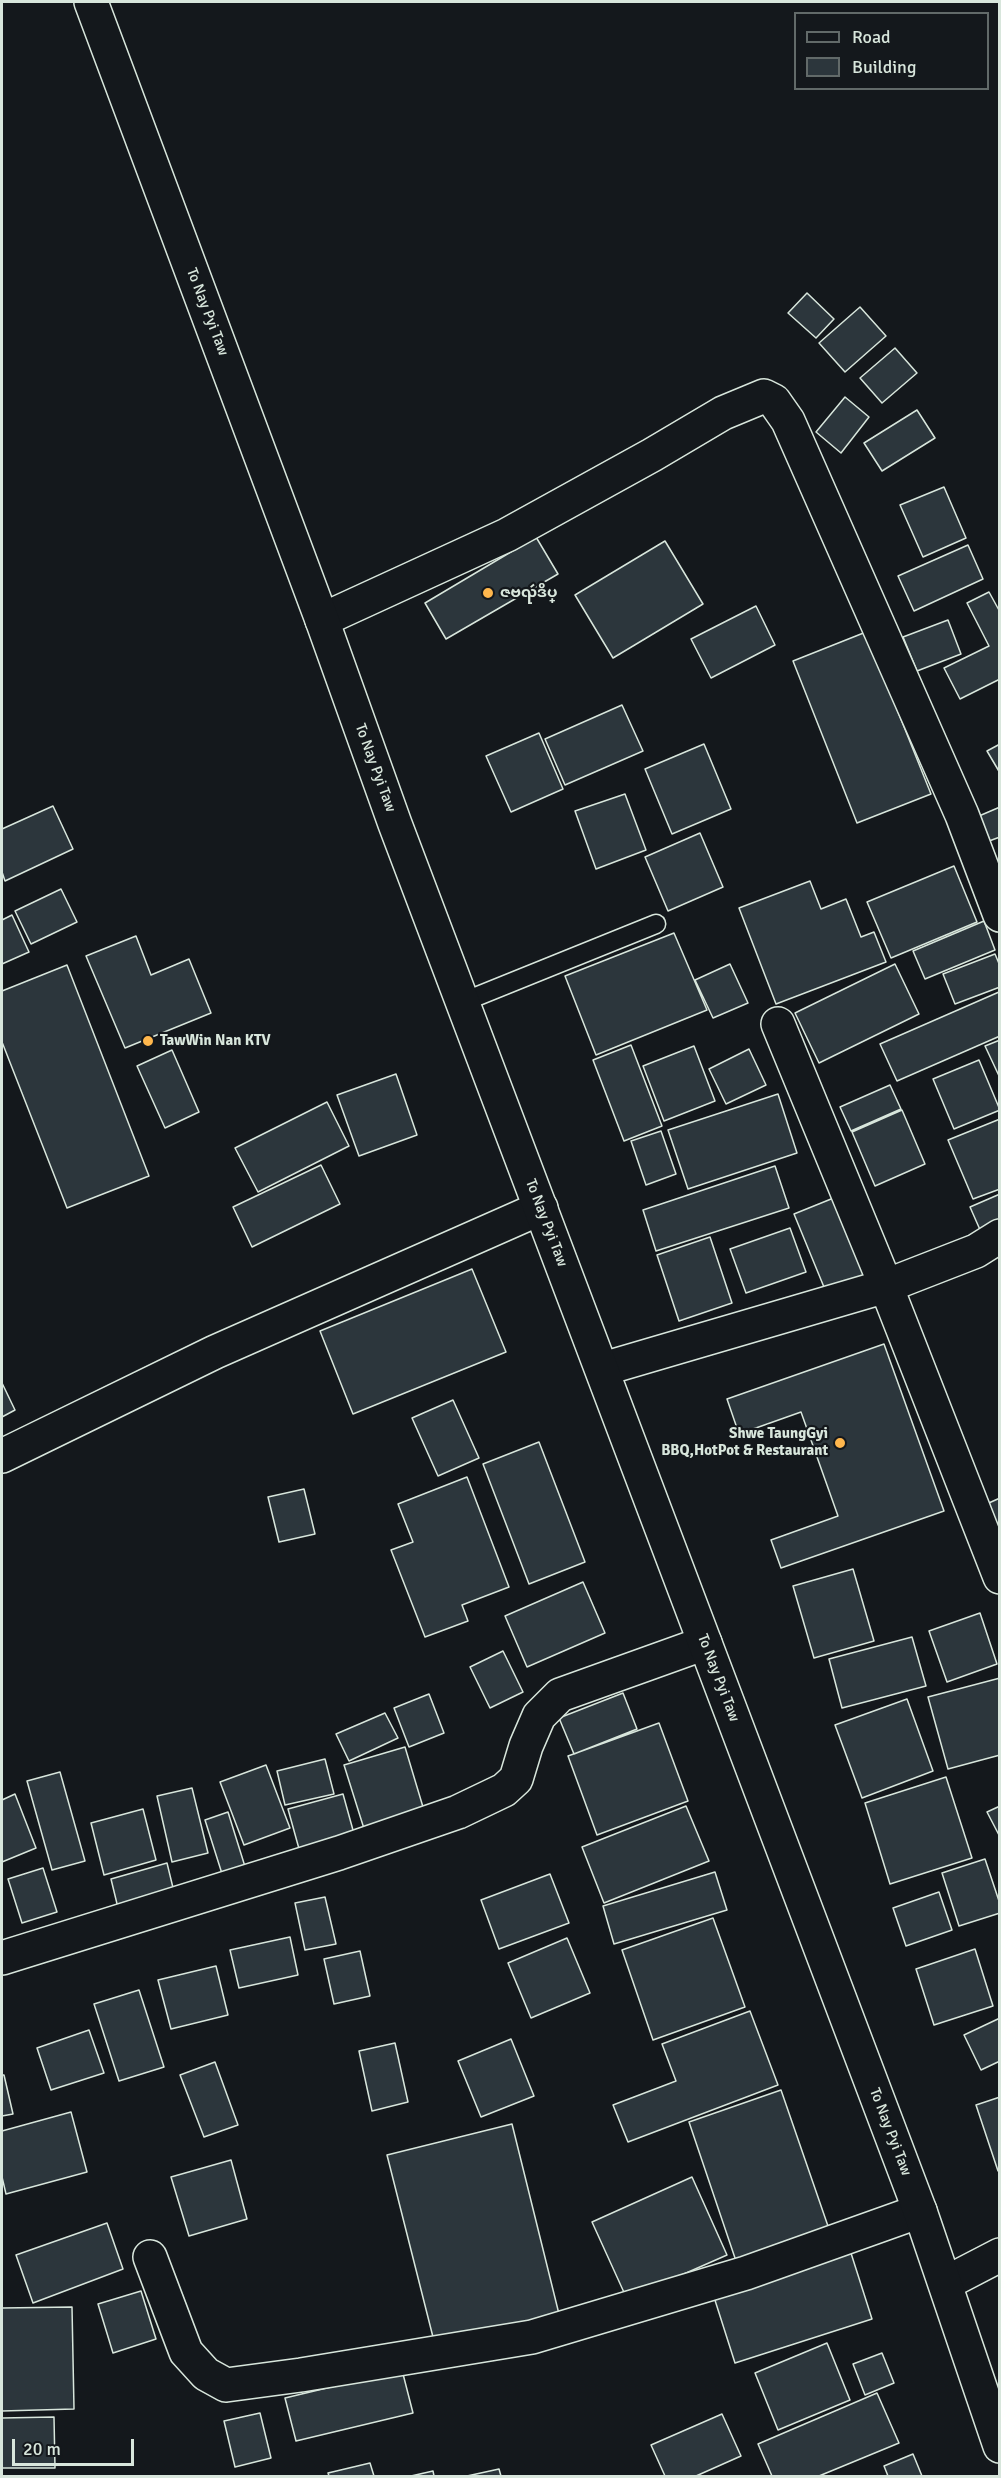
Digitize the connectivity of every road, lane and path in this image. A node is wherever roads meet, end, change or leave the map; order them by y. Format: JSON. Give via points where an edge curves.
{"nodes":[{"id":1,"x":91,"y":2,"type":"edge"},
{"id":2,"x":322,"y":620,"type":"junction"},
{"id":3,"x":999,"y":915,"type":"edge"},
{"id":4,"x":656,"y":924,"type":"dead end"},
{"id":5,"x":463,"y":1002,"type":"junction"},
{"id":6,"x":778,"y":1024,"type":"dead end"},
{"id":7,"x":540,"y":1208,"type":"junction"},
{"id":8,"x":999,"y":1236,"type":"edge"},
{"id":9,"x":886,"y":1286,"type":"junction"},
{"id":10,"x":603,"y":1369,"type":"junction"},
{"id":11,"x":2,"y":1456,"type":"edge"},
{"id":12,"x":999,"y":1577,"type":"edge"},
{"id":13,"x":705,"y":1643,"type":"junction"},
{"id":14,"x":2,"y":1958,"type":"edge"},
{"id":15,"x":920,"y":2211,"type":"junction"},
{"id":16,"x":999,"y":2256,"type":"edge"},
{"id":17,"x":150,"y":2257,"type":"dead end"},
{"id":18,"x":946,"y":2283,"type":"junction"},
{"id":19,"x":999,"y":2446,"type":"edge"}],
"edges":[{"from":1,"to":2,"type":"street","name":"To Nay Pyi Taw"},
{"from":2,"to":3,"type":"street","via":[[507,535],[723,413],[764,396],[774,401],[788,422],[962,815]]},
{"from":2,"to":5,"type":"street","name":"To Nay Pyi Taw"},
{"from":4,"to":5,"type":"lane"},
{"from":5,"to":7,"type":"street","name":"To Nay Pyi Taw"},
{"from":6,"to":9,"type":"street"},
{"from":7,"to":10,"type":"street","name":"To Nay Pyi Taw"},
{"from":7,"to":11,"type":"street","via":[[214,1352]]},
{"from":8,"to":9,"type":"street","via":[[976,1251]]},
{"from":9,"to":10,"type":"street"},
{"from":9,"to":12,"type":"street"},
{"from":10,"to":13,"type":"street","name":"To Nay Pyi Taw"},
{"from":13,"to":14,"type":"street","via":[[560,1695],[539,1716],[516,1779],[504,1790],[458,1812]]},
{"from":13,"to":15,"type":"street","name":"To Nay Pyi Taw"},
{"from":15,"to":17,"type":"street","via":[[746,2273],[532,2337],[226,2385],[206,2374],[186,2352]]},
{"from":15,"to":18,"type":"street","name":"To Nay Pyi Taw"},
{"from":16,"to":18,"type":"street"},
{"from":18,"to":19,"type":"street","name":"To Nay Pyi Taw"}]}
